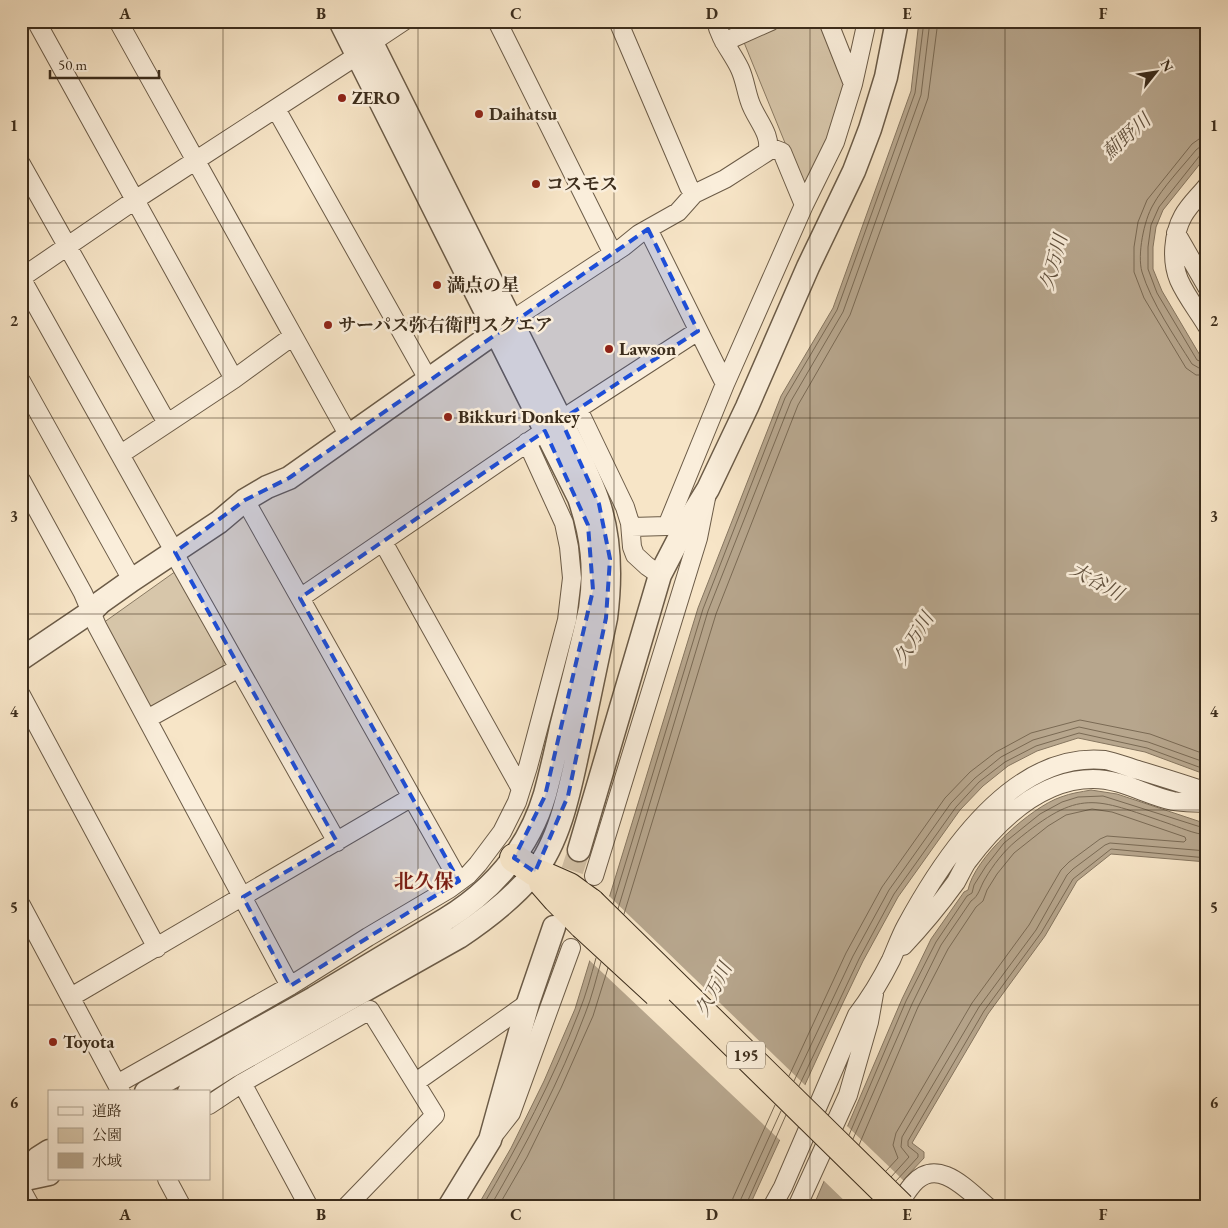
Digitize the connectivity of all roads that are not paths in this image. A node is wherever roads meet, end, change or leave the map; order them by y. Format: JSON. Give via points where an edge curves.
{"nodes":[{"id":1,"x":36,"y":21,"type":"edge"},
{"id":2,"x":118,"y":21,"type":"edge"},
{"id":3,"x":340,"y":21,"type":"edge"},
{"id":4,"x":361,"y":21,"type":"edge"},
{"id":5,"x":404,"y":21,"type":"edge"},
{"id":6,"x":497,"y":21,"type":"edge"},
{"id":7,"x":618,"y":21,"type":"edge"},
{"id":8,"x":716,"y":21,"type":"edge"},
{"id":9,"x":771,"y":21,"type":"edge"},
{"id":10,"x":828,"y":21,"type":"edge"},
{"id":11,"x":867,"y":21,"type":"edge"},
{"id":12,"x":896,"y":21,"type":"edge"},
{"id":13,"x":724,"y":42,"type":"junction"},
{"id":14,"x":364,"y":49,"type":"junction"},
{"id":15,"x":853,"y":84,"type":"junction"},
{"id":16,"x":276,"y":109,"type":"junction"},
{"id":17,"x":769,"y":147,"type":"junction"},
{"id":18,"x":196,"y":160,"type":"junction"},
{"id":19,"x":21,"y":164,"type":"edge"},
{"id":20,"x":1207,"y":186,"type":"edge"},
{"id":21,"x":694,"y":194,"type":"junction"},
{"id":22,"x":135,"y":200,"type":"junction"},
{"id":23,"x":804,"y":205,"type":"junction"},
{"id":24,"x":648,"y":228,"type":"junction"},
{"id":25,"x":1176,"y":233,"type":"junction"},
{"id":26,"x":68,"y":246,"type":"junction"},
{"id":27,"x":613,"y":254,"type":"junction"},
{"id":28,"x":21,"y":278,"type":"edge"},
{"id":29,"x":1207,"y":287,"type":"edge"},
{"id":30,"x":1206,"y":325,"type":"edge"},
{"id":31,"x":504,"y":326,"type":"junction"},
{"id":32,"x":698,"y":331,"type":"junction"},
{"id":33,"x":293,"y":336,"type":"junction"},
{"id":34,"x":234,"y":379,"type":"junction"},
{"id":35,"x":428,"y":379,"type":"junction"},
{"id":36,"x":21,"y":381,"type":"edge"},
{"id":37,"x":725,"y":384,"type":"junction"},
{"id":38,"x":168,"y":423,"type":"junction"},
{"id":39,"x":553,"y":425,"type":"junction"},
{"id":40,"x":350,"y":436,"type":"junction"},
{"id":41,"x":121,"y":454,"type":"junction"},
{"id":42,"x":21,"y":480,"type":"edge"},
{"id":43,"x":708,"y":489,"type":"junction"},
{"id":44,"x":245,"y":500,"type":"junction"},
{"id":45,"x":631,"y":527,"type":"junction"},
{"id":46,"x":383,"y":542,"type":"junction"},
{"id":47,"x":175,"y":552,"type":"junction"},
{"id":48,"x":660,"y":574,"type":"junction"},
{"id":49,"x":132,"y":580,"type":"junction"},
{"id":50,"x":300,"y":598,"type":"junction"},
{"id":51,"x":92,"y":611,"type":"junction"},
{"id":52,"x":22,"y":657,"type":"edge"},
{"id":53,"x":239,"y":668,"type":"junction"},
{"id":54,"x":21,"y":695,"type":"edge"},
{"id":55,"x":147,"y":719,"type":"junction"},
{"id":56,"x":521,"y":789,"type":"junction"},
{"id":57,"x":1207,"y":792,"type":"edge"},
{"id":58,"x":412,"y":797,"type":"junction"},
{"id":59,"x":1207,"y":803,"type":"edge"},
{"id":60,"x":337,"y":842,"type":"junction"},
{"id":61,"x":579,"y":850,"type":"tunnel mouth"},
{"id":62,"x":524,"y":865,"type":"junction"},
{"id":63,"x":594,"y":876,"type":"dead end"},
{"id":64,"x":459,"y":881,"type":"junction"},
{"id":65,"x":243,"y":897,"type":"junction"},
{"id":66,"x":21,"y":905,"type":"edge"},
{"id":67,"x":582,"y":925,"type":"junction"},
{"id":68,"x":554,"y":927,"type":"tunnel mouth"},
{"id":69,"x":156,"y":948,"type":"junction"},
{"id":70,"x":891,"y":960,"type":"junction"},
{"id":71,"x":290,"y":986,"type":"junction"},
{"id":72,"x":874,"y":994,"type":"junction"},
{"id":73,"x":71,"y":997,"type":"junction"},
{"id":74,"x":528,"y":1003,"type":"junction"},
{"id":75,"x":416,"y":1082,"type":"junction"},
{"id":76,"x":242,"y":1083,"type":"junction"},
{"id":77,"x":120,"y":1088,"type":"edge"},
{"id":78,"x":150,"y":1090,"type":"edge"},
{"id":79,"x":192,"y":1090,"type":"edge"},
{"id":80,"x":210,"y":1104,"type":"edge"},
{"id":81,"x":490,"y":1140,"type":"junction"},
{"id":82,"x":48,"y":1152,"type":"edge"},
{"id":83,"x":48,"y":1174,"type":"edge"},
{"id":84,"x":21,"y":1176,"type":"edge"},
{"id":85,"x":21,"y":1180,"type":"edge"},
{"id":86,"x":168,"y":1180,"type":"edge"},
{"id":87,"x":21,"y":1189,"type":"edge"},
{"id":88,"x":31,"y":1207,"type":"edge"},
{"id":89,"x":182,"y":1207,"type":"edge"},
{"id":90,"x":309,"y":1207,"type":"edge"},
{"id":91,"x":346,"y":1207,"type":"edge"},
{"id":92,"x":449,"y":1207,"type":"edge"},
{"id":93,"x":772,"y":1207,"type":"edge"},
{"id":94,"x":797,"y":1207,"type":"edge"},
{"id":95,"x":877,"y":1207,"type":"edge"},
{"id":96,"x":897,"y":1207,"type":"edge"},
{"id":97,"x":901,"y":1207,"type":"edge"},
{"id":98,"x":988,"y":1207,"type":"edge"}],
"edges":[{"from":1,"to":22,"type":"street"},
{"from":2,"to":18,"type":"street"},
{"from":3,"to":14,"type":"street"},
{"from":4,"to":14,"type":"street"},
{"from":5,"to":14,"type":"street"},
{"from":6,"to":27,"type":"street"},
{"from":7,"to":21,"type":"street"},
{"from":8,"to":13,"type":"street"},
{"from":9,"to":13,"type":"street"},
{"from":10,"to":15,"type":"street"},
{"from":11,"to":15,"type":"street"},
{"from":12,"to":43,"type":"street","via":[[886,77],[857,162]]},
{"from":13,"to":17,"type":"street","via":[[740,69]]},
{"from":14,"to":16,"type":"street"},
{"from":14,"to":31,"type":"street"},
{"from":15,"to":23,"type":"street","via":[[835,142]]},
{"from":16,"to":18,"type":"street"},
{"from":16,"to":35,"type":"street"},
{"from":17,"to":21,"type":"street","via":[[767,152],[740,170]]},
{"from":17,"to":23,"type":"street","via":[[782,152]]},
{"from":18,"to":22,"type":"street"},
{"from":18,"to":33,"type":"street"},
{"from":19,"to":26,"type":"street"},
{"from":20,"to":25,"type":"street","via":[[1183,216]]},
{"from":21,"to":24,"type":"street","via":[[678,212]]},
{"from":22,"to":26,"type":"street"},
{"from":22,"to":34,"type":"street"},
{"from":23,"to":37,"type":"street"},
{"from":24,"to":27,"type":"street"},
{"from":24,"to":32,"type":"street"},
{"from":25,"to":29,"type":"street"},
{"from":25,"to":30,"type":"street","via":[[1178,279]]},
{"from":26,"to":28,"type":"street"},
{"from":26,"to":38,"type":"street"},
{"from":27,"to":31,"type":"street"},
{"from":28,"to":41,"type":"street"},
{"from":31,"to":35,"type":"street"},
{"from":31,"to":39,"type":"street"},
{"from":32,"to":37,"type":"street"},
{"from":32,"to":39,"type":"street"},
{"from":33,"to":34,"type":"street"},
{"from":33,"to":40,"type":"street"},
{"from":34,"to":38,"type":"street"},
{"from":35,"to":40,"type":"street"},
{"from":36,"to":49,"type":"street"},
{"from":37,"to":45,"type":"street","via":[[667,526]]},
{"from":38,"to":41,"type":"street"},
{"from":39,"to":45,"type":"street","via":[[625,507]]},
{"from":39,"to":46,"type":"street"},
{"from":39,"to":56,"type":"street","via":[[572,578],[567,620]]},
{"from":39,"to":62,"type":"street","via":[[588,525],[593,590],[544,796],[531,829]]},
{"from":40,"to":44,"type":"street","via":[[289,478]]},
{"from":41,"to":47,"type":"street"},
{"from":42,"to":51,"type":"street"},
{"from":43,"to":48,"type":"street"},
{"from":43,"to":63,"type":"street","via":[[698,538]]},
{"from":44,"to":47,"type":"street"},
{"from":44,"to":50,"type":"street"},
{"from":45,"to":48,"type":"street","via":[[635,554]]},
{"from":46,"to":50,"type":"street"},
{"from":46,"to":56,"type":"street"},
{"from":47,"to":49,"type":"street"},
{"from":47,"to":53,"type":"street"},
{"from":48,"to":61,"type":"street"},
{"from":49,"to":51,"type":"street"},
{"from":50,"to":58,"type":"street"},
{"from":51,"to":52,"type":"street"},
{"from":51,"to":55,"type":"street"},
{"from":53,"to":55,"type":"street"},
{"from":53,"to":60,"type":"street"},
{"from":54,"to":69,"type":"street"},
{"from":55,"to":65,"type":"street"},
{"from":56,"to":64,"type":"street","via":[[495,842]]},
{"from":57,"to":70,"type":"street","via":[[1107,760],[1065,763],[1028,779],[1007,793],[973,826],[925,893]]},
{"from":58,"to":60,"type":"street"},
{"from":58,"to":64,"type":"street"},
{"from":59,"to":70,"type":"street","via":[[1174,801],[1122,783],[1094,779],[1072,781],[1049,789],[1028,801],[994,830]]},
{"from":60,"to":65,"type":"street"},
{"from":62,"to":67,"type":"highway","number":"195","via":[[569,887]]},
{"from":62,"to":78,"type":"street","via":[[465,907],[314,998]]},
{"from":62,"to":79,"type":"street","via":[[500,907],[482,921]]},
{"from":64,"to":71,"type":"street"},
{"from":65,"to":69,"type":"street"},
{"from":65,"to":71,"type":"street"},
{"from":66,"to":73,"type":"street"},
{"from":67,"to":81,"type":"street","via":[[511,1113]]},
{"from":67,"to":95,"type":"highway","number":"195","bridge":true,"via":[[725,1057]]},
{"from":67,"to":97,"type":"highway","number":"195","bridge":true},
{"from":68,"to":74,"type":"street"},
{"from":69,"to":73,"type":"street"},
{"from":70,"to":72,"type":"street"},
{"from":71,"to":77,"type":"street"},
{"from":72,"to":93,"type":"street","via":[[857,1015]]},
{"from":72,"to":94,"type":"street","via":[[848,1095]]},
{"from":73,"to":77,"type":"street"},
{"from":74,"to":75,"type":"street"},
{"from":74,"to":81,"type":"street"},
{"from":75,"to":76,"type":"street","via":[[370,1010]]},
{"from":75,"to":91,"type":"street","via":[[435,1115]]},
{"from":76,"to":80,"type":"street"},
{"from":76,"to":90,"type":"street"},
{"from":81,"to":92,"type":"street"},
{"from":82,"to":84,"type":"street"},
{"from":83,"to":85,"type":"street"},
{"from":86,"to":89,"type":"street"},
{"from":87,"to":88,"type":"street"},
{"from":96,"to":98,"type":"street","via":[[913,1183],[927,1173],[942,1173]]}]}
